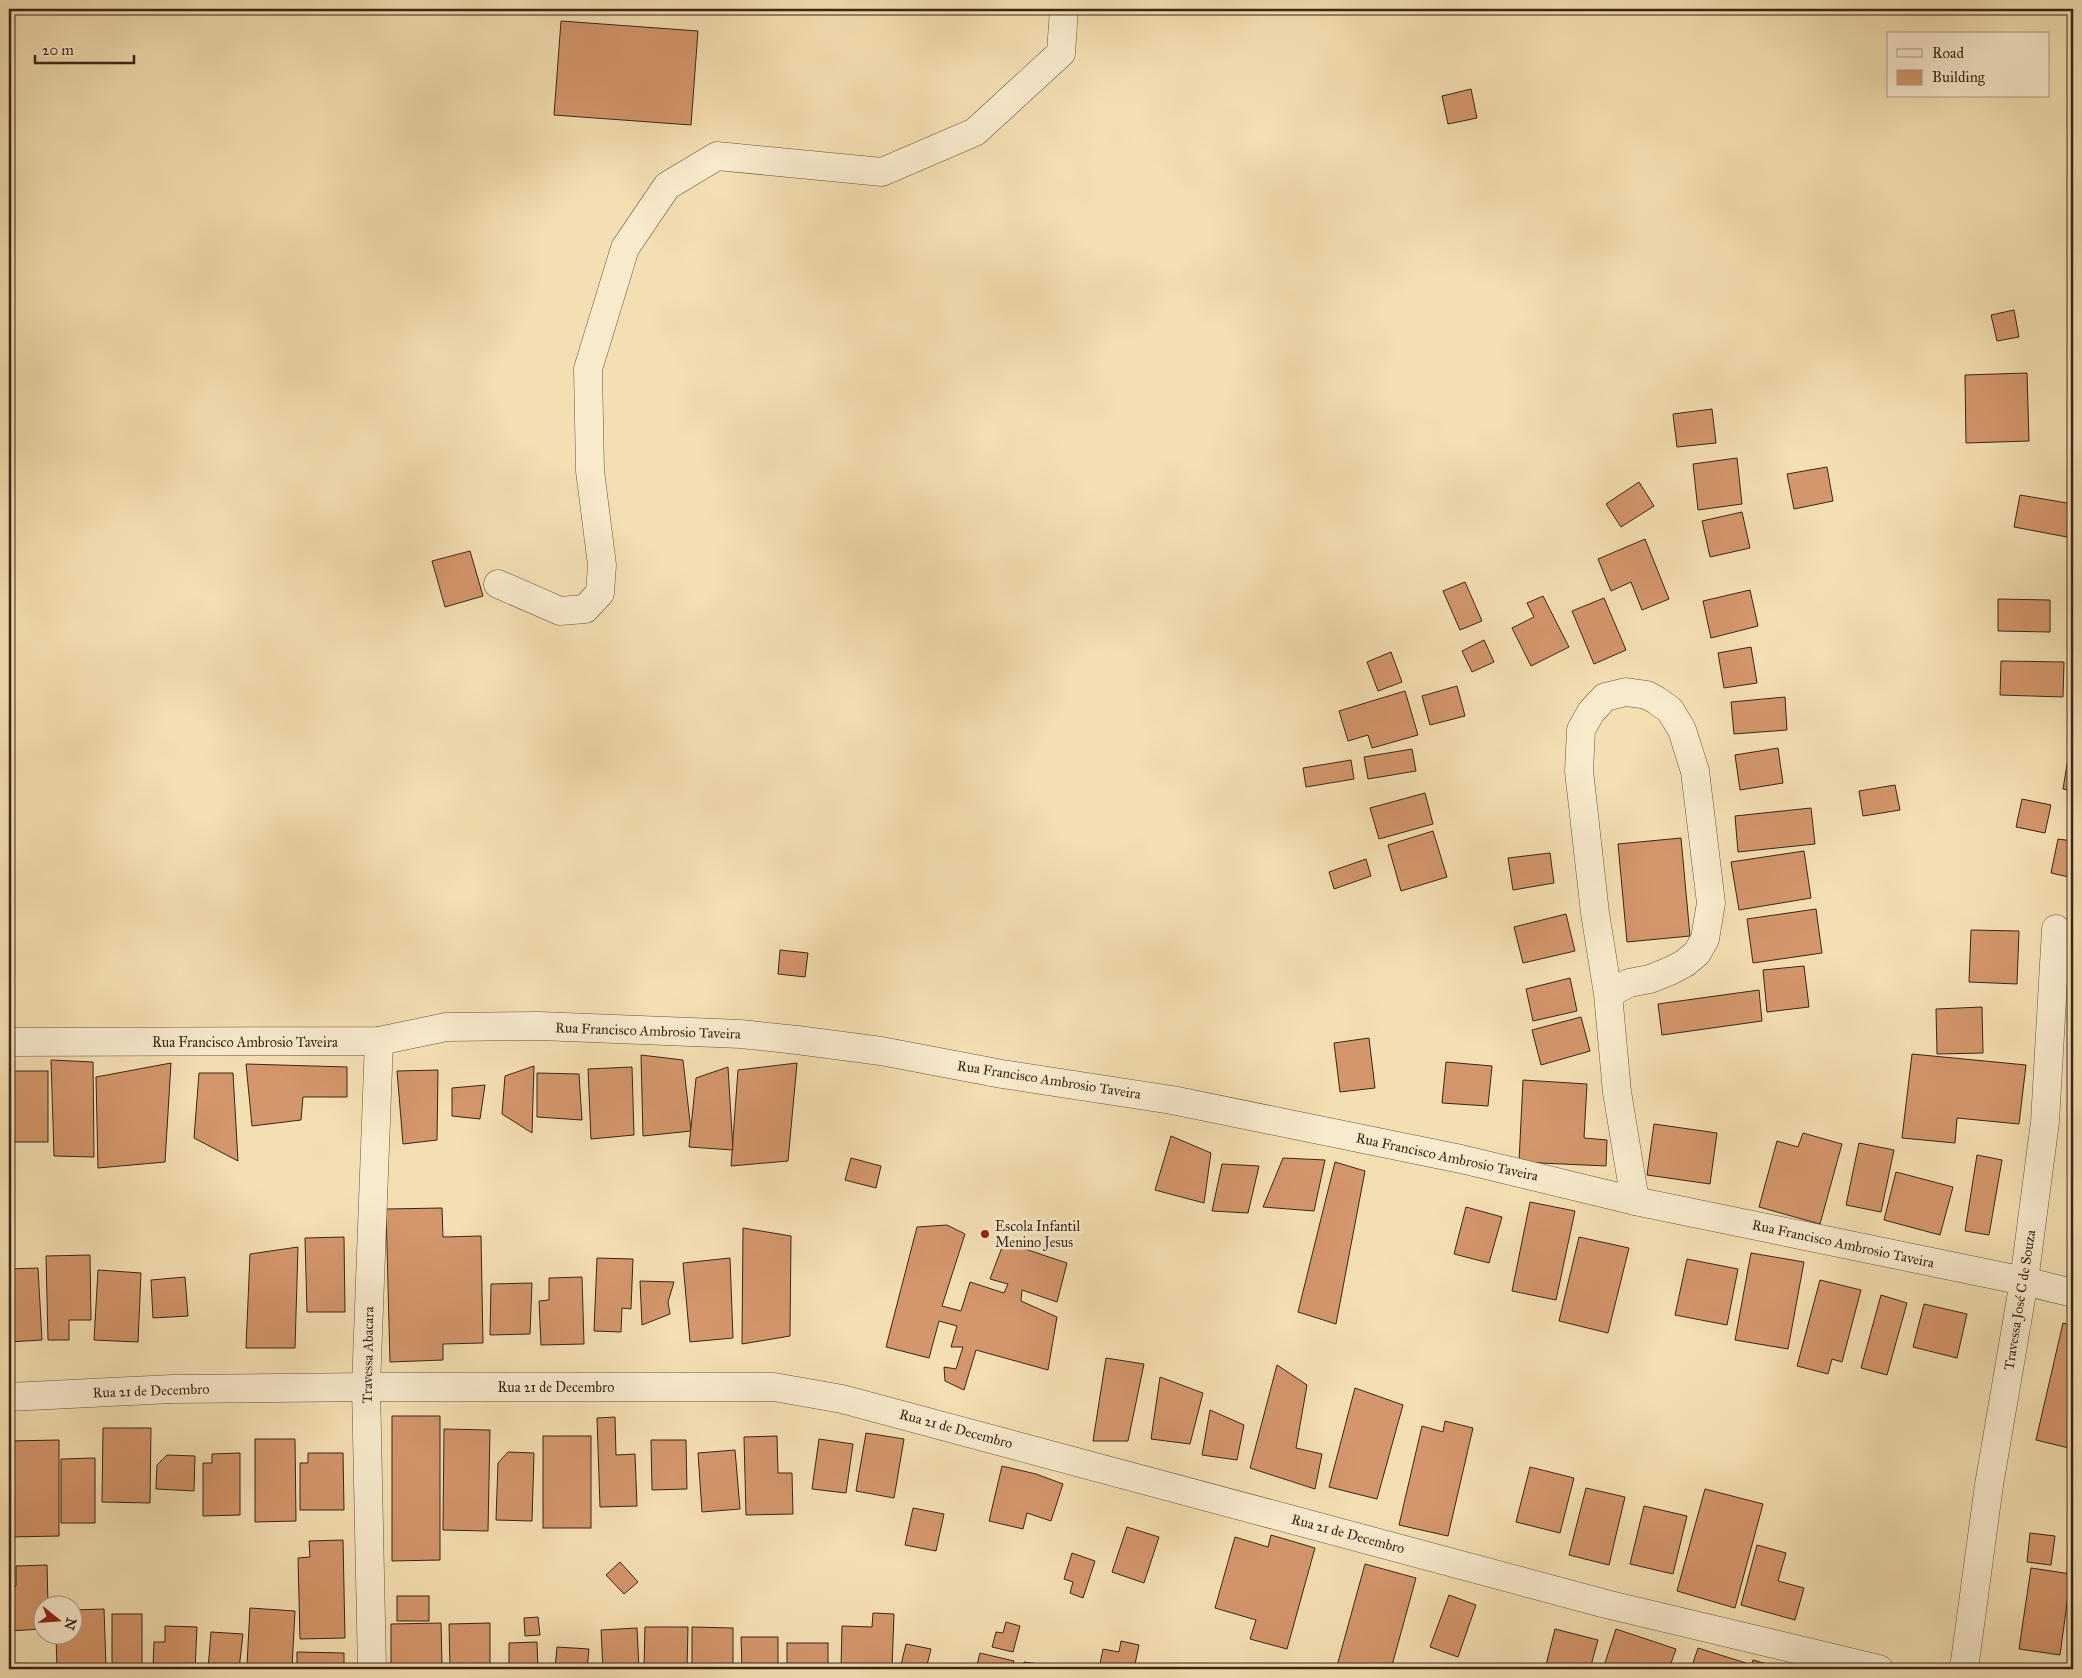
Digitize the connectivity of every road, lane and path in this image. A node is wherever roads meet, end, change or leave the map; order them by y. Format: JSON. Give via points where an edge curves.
{"nodes":[{"id":1,"x":1064,"y":9,"type":"edge"},
{"id":2,"x":498,"y":584,"type":"dead end"},
{"id":3,"x":2056,"y":929,"type":"dead end"},
{"id":4,"x":1608,"y":994,"type":"junction"},
{"id":5,"x":380,"y":1041,"type":"junction"},
{"id":6,"x":9,"y":1042,"type":"edge"},
{"id":7,"x":1635,"y":1201,"type":"junction"},
{"id":8,"x":2024,"y":1281,"type":"junction"},
{"id":9,"x":2073,"y":1292,"type":"edge"},
{"id":10,"x":366,"y":1387,"type":"junction"},
{"id":11,"x":9,"y":1397,"type":"edge"},
{"id":12,"x":372,"y":1669,"type":"edge"},
{"id":13,"x":1878,"y":1669,"type":"edge"},
{"id":14,"x":1964,"y":1669,"type":"edge"}],
"edges":[{"from":1,"to":2,"type":"street","via":[[1061,53],[975,132],[882,172],[717,156],[667,186],[626,248],[588,369],[590,471],[602,564],[600,593],[585,609],[560,611]]},
{"from":3,"to":8,"type":"street","name":"Travessa José C de Souza","via":[[2045,1122]]},
{"from":4,"to":4,"type":"street","via":[[1595,914],[1579,771],[1581,730],[1605,697],[1626,692],[1647,695],[1656,700],[1670,710],[1682,730],[1695,771],[1712,903],[1705,939],[1697,953],[1670,971],[1630,983]]},
{"from":4,"to":7,"type":"street","via":[[1617,1092]]},
{"from":5,"to":6,"type":"street","name":"Rua Francisco Ambrosio Taveira"},
{"from":5,"to":7,"type":"street","name":"Rua Francisco Ambrosio Taveira","via":[[446,1027],[531,1026],[742,1034],[797,1040],[1172,1100],[1461,1159]]},
{"from":5,"to":10,"type":"street","name":"Travessa Abacara"},
{"from":7,"to":8,"type":"street","name":"Rua Francisco Ambrosio Taveira"},
{"from":8,"to":9,"type":"street","name":"Rua Francisco Ambrosio Taveira"},
{"from":8,"to":14,"type":"street","name":"Travessa José C de Souza","via":[[1989,1485]]},
{"from":10,"to":11,"type":"street","name":"Rua 21 de Decembro","via":[[172,1389]]},
{"from":10,"to":12,"type":"street","name":"Travessa Abacara"},
{"from":10,"to":13,"type":"street","name":"Rua 21 de Decembro","via":[[774,1388],[842,1399],[1606,1604]]}]}
